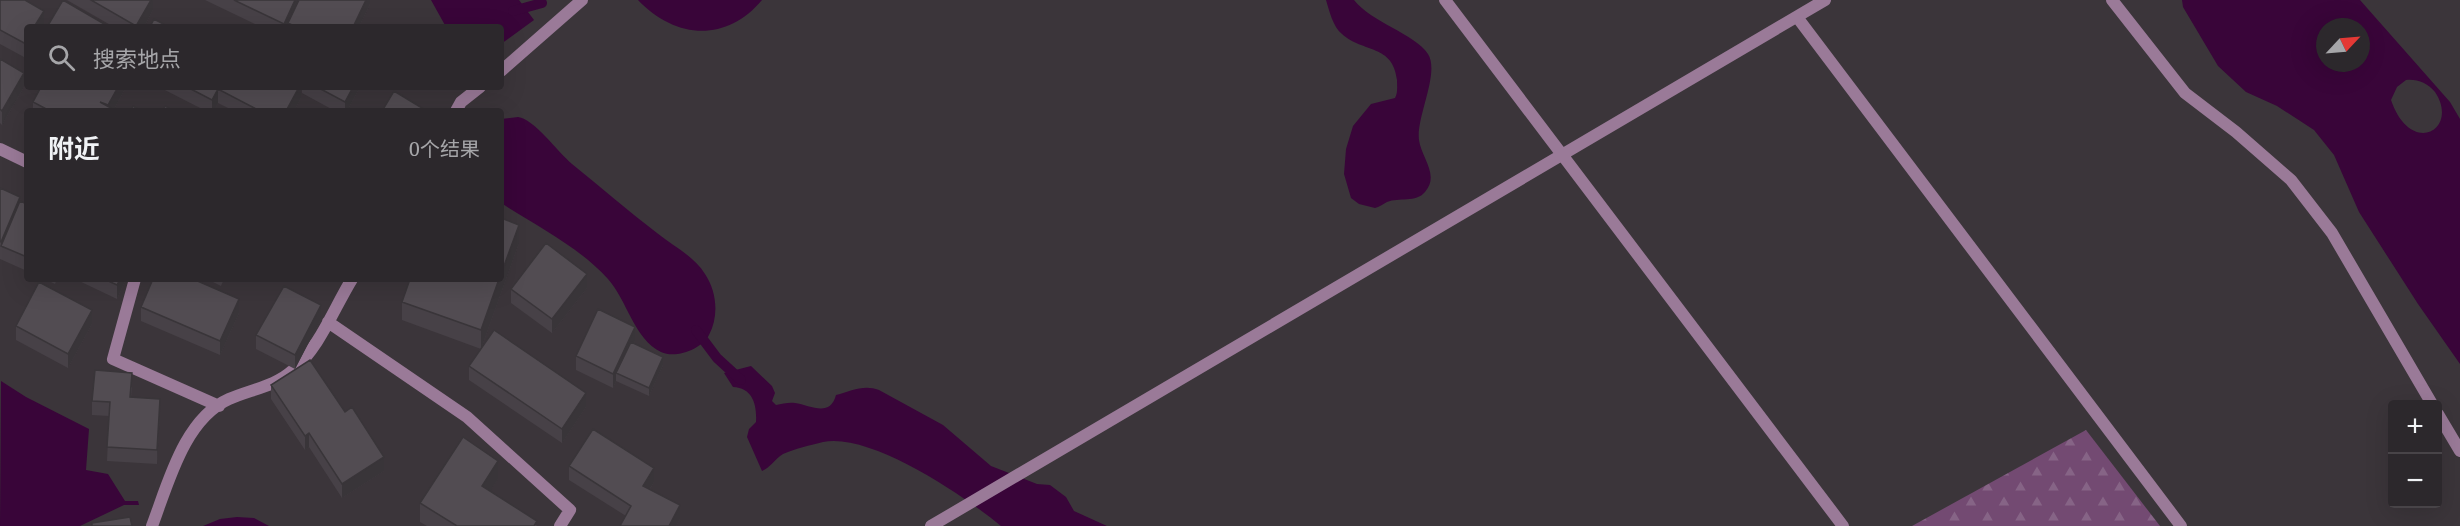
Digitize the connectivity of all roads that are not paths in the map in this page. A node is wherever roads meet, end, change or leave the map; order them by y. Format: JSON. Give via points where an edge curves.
{"nodes":[{"id":1,"x":582,"y":0,"type":"edge"},
{"id":2,"x":1445,"y":0,"type":"edge"},
{"id":3,"x":1825,"y":0,"type":"edge"},
{"id":4,"x":2112,"y":0,"type":"edge"},
{"id":5,"x":1797,"y":17,"type":"junction"},
{"id":6,"x":504,"y":67,"type":"edge"},
{"id":7,"x":476,"y":90,"type":"edge"},
{"id":8,"x":458,"y":108,"type":"edge"},
{"id":9,"x":0,"y":149,"type":"edge"},
{"id":10,"x":1562,"y":155,"type":"junction"},
{"id":11,"x":24,"y":161,"type":"edge"},
{"id":12,"x":134,"y":282,"type":"edge"},
{"id":13,"x":350,"y":282,"type":"edge"},
{"id":14,"x":328,"y":322,"type":"junction"},
{"id":15,"x":2429,"y":400,"type":"edge"},
{"id":16,"x":219,"y":406,"type":"junction"},
{"id":17,"x":2442,"y":421,"type":"edge"},
{"id":18,"x":2460,"y":451,"type":"edge"},
{"id":19,"x":153,"y":526,"type":"edge"},
{"id":20,"x":560,"y":526,"type":"edge"},
{"id":21,"x":931,"y":526,"type":"edge"},
{"id":22,"x":1843,"y":526,"type":"edge"},
{"id":23,"x":2181,"y":526,"type":"edge"}],
"edges":[{"from":1,"to":6,"type":"street"},
{"from":2,"to":10,"type":"street"},
{"from":3,"to":5,"type":"street"},
{"from":4,"to":15,"type":"street","via":[[2185,93],[2291,180],[2332,233]]},
{"from":5,"to":10,"type":"street"},
{"from":5,"to":23,"type":"street"},
{"from":7,"to":8,"type":"street"},
{"from":9,"to":11,"type":"street"},
{"from":10,"to":21,"type":"street"},
{"from":10,"to":22,"type":"street"},
{"from":12,"to":16,"type":"street","via":[[113,359]]},
{"from":13,"to":14,"type":"street"},
{"from":14,"to":16,"type":"street","via":[[313,350],[291,373]]},
{"from":14,"to":20,"type":"street","via":[[466,417],[517,461],[570,510]]},
{"from":16,"to":19,"type":"street","via":[[205,417],[180,451]]},
{"from":17,"to":18,"type":"street"}]}
